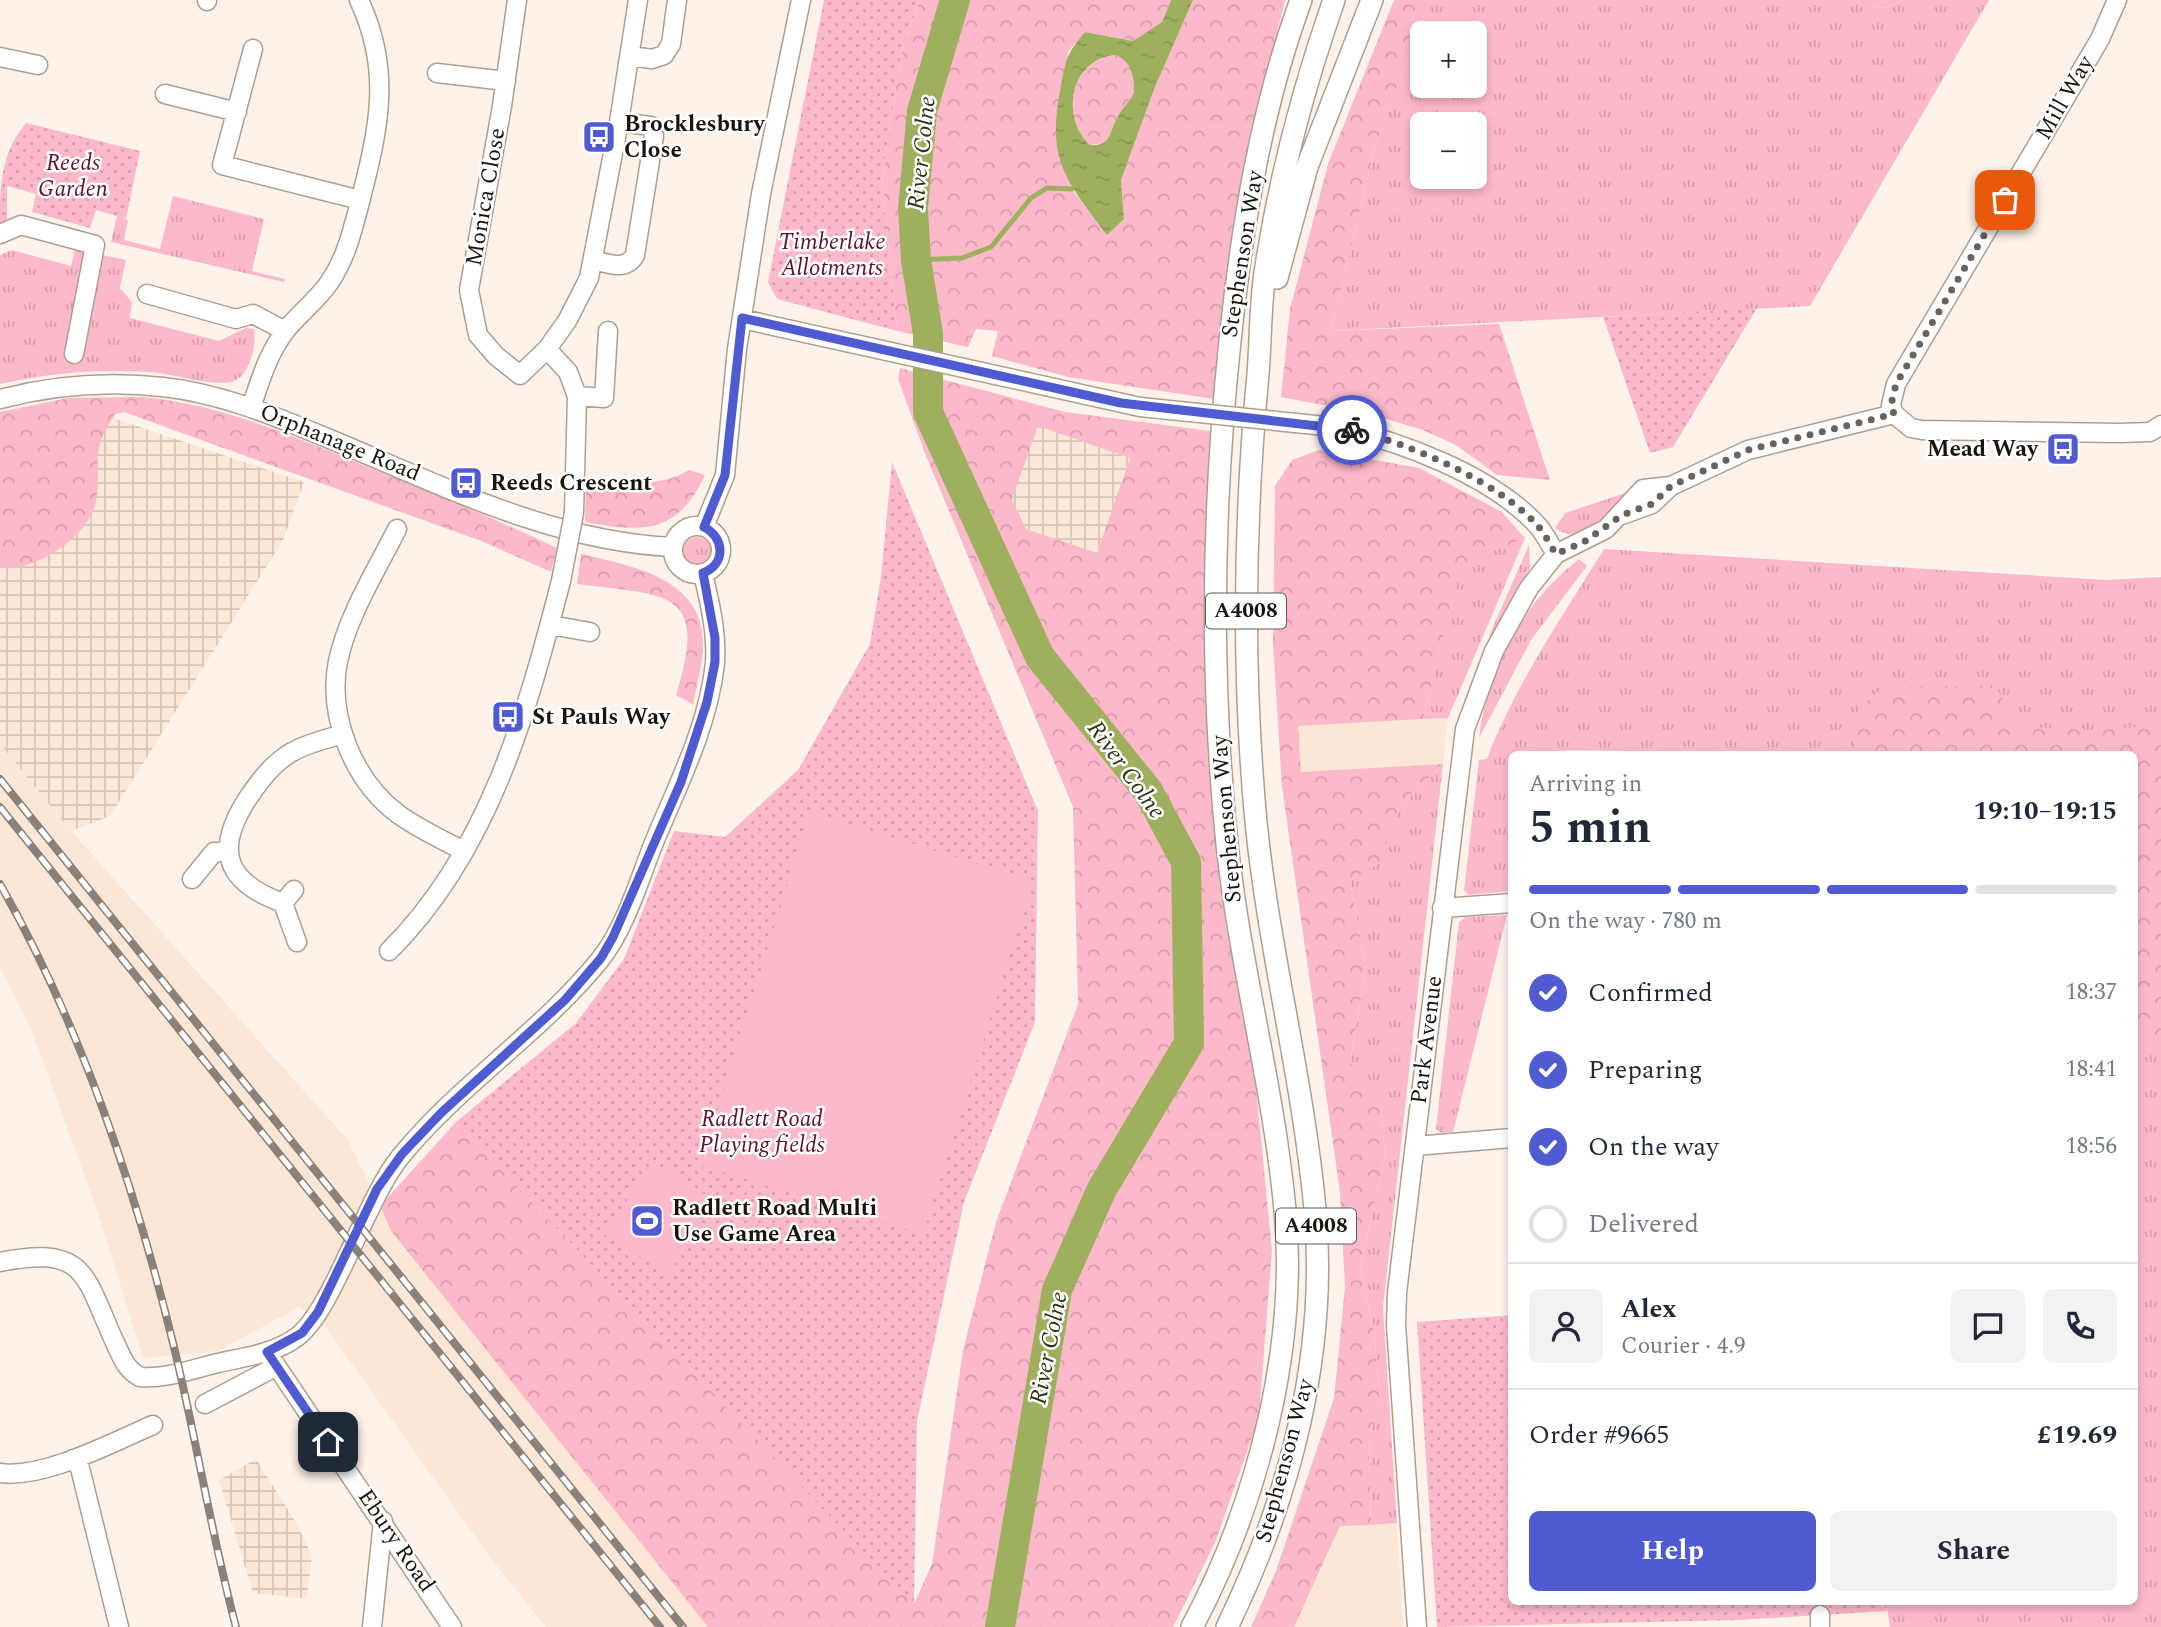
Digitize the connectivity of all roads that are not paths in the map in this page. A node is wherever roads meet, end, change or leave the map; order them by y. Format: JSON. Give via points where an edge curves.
{"nodes":[{"id":1,"x":359,"y":0,"type":"edge"},
{"id":2,"x":517,"y":0,"type":"edge"},
{"id":3,"x":638,"y":0,"type":"edge"},
{"id":4,"x":677,"y":0,"type":"edge"},
{"id":5,"x":801,"y":0,"type":"edge"},
{"id":6,"x":1301,"y":0,"type":"edge"},
{"id":7,"x":1334,"y":0,"type":"edge"},
{"id":8,"x":1372,"y":0,"type":"edge"},
{"id":9,"x":2117,"y":0,"type":"edge"},
{"id":10,"x":253,"y":49,"type":"dead end"},
{"id":11,"x":630,"y":56,"type":"junction"},
{"id":12,"x":0,"y":57,"type":"edge"},
{"id":13,"x":38,"y":65,"type":"dead end"},
{"id":14,"x":437,"y":73,"type":"dead end"},
{"id":15,"x":506,"y":81,"type":"junction"},
{"id":16,"x":165,"y":94,"type":"dead end"},
{"id":17,"x":237,"y":112,"type":"junction"},
{"id":18,"x":620,"y":122,"type":"junction"},
{"id":19,"x":360,"y":200,"type":"junction"},
{"id":20,"x":0,"y":234,"type":"edge"},
{"id":21,"x":594,"y":260,"type":"junction"},
{"id":22,"x":147,"y":293,"type":"dead end"},
{"id":23,"x":742,"y":318,"type":"junction"},
{"id":24,"x":1262,"y":327,"type":"junction"},
{"id":25,"x":285,"y":331,"type":"junction"},
{"id":26,"x":608,"y":331,"type":"dead end"},
{"id":27,"x":547,"y":349,"type":"junction"},
{"id":28,"x":74,"y":354,"type":"dead end"},
{"id":29,"x":577,"y":396,"type":"junction"},
{"id":30,"x":0,"y":399,"type":"edge"},
{"id":31,"x":251,"y":408,"type":"junction"},
{"id":32,"x":1894,"y":414,"type":"junction"},
{"id":33,"x":2161,"y":425,"type":"edge"},
{"id":34,"x":704,"y":527,"type":"junction"},
{"id":35,"x":397,"y":529,"type":"dead end"},
{"id":36,"x":673,"y":547,"type":"junction"},
{"id":37,"x":1556,"y":554,"type":"junction"},
{"id":38,"x":703,"y":573,"type":"junction"},
{"id":39,"x":550,"y":625,"type":"junction"},
{"id":40,"x":590,"y":632,"type":"dead end"},
{"id":41,"x":343,"y":734,"type":"junction"},
{"id":42,"x":464,"y":851,"type":"junction"},
{"id":43,"x":228,"y":852,"type":"junction"},
{"id":44,"x":192,"y":879,"type":"dead end"},
{"id":45,"x":1508,"y":903,"type":"edge"},
{"id":46,"x":1442,"y":908,"type":"junction"},
{"id":47,"x":297,"y":942,"type":"dead end"},
{"id":48,"x":390,"y":951,"type":"dead end"},
{"id":49,"x":1508,"y":1138,"type":"edge"},
{"id":50,"x":1415,"y":1146,"type":"junction"},
{"id":51,"x":0,"y":1262,"type":"edge"},
{"id":52,"x":271,"y":1360,"type":"junction"},
{"id":53,"x":205,"y":1404,"type":"dead end"},
{"id":54,"x":153,"y":1425,"type":"dead end"},
{"id":55,"x":74,"y":1459,"type":"junction"},
{"id":56,"x":0,"y":1474,"type":"edge"},
{"id":57,"x":383,"y":1521,"type":"junction"},
{"id":58,"x":119,"y":1627,"type":"edge"},
{"id":59,"x":372,"y":1627,"type":"edge"},
{"id":60,"x":452,"y":1627,"type":"edge"},
{"id":61,"x":1192,"y":1627,"type":"edge"},
{"id":62,"x":1227,"y":1627,"type":"edge"},
{"id":63,"x":1417,"y":1627,"type":"edge"}],
"edges":[{"from":1,"to":19,"type":"street","via":[[377,46],[380,97],[378,132]]},
{"from":2,"to":15,"type":"street","name":"Monica Close"},
{"from":3,"to":11,"type":"street"},
{"from":4,"to":11,"type":"street","via":[[671,44],[664,55],[652,59]]},
{"from":5,"to":23,"type":"street","via":[[761,194]]},
{"from":6,"to":61,"type":"main road","name":"Stephenson Way","number":"A4008","via":[[1266,123],[1235,293],[1218,458],[1214,589],[1225,824],[1285,1211],[1284,1309],[1258,1462],[1231,1546]]},
{"from":7,"to":24,"type":"main road","name":"Stephenson Way","via":[[1287,157],[1265,272]]},
{"from":8,"to":24,"type":"main road","name":"Stephenson Way","number":"A4008","via":[[1307,167]]},
{"from":9,"to":32,"type":"street","name":"Mill Way","via":[[2100,39],[1896,384],[1891,405]]},
{"from":10,"to":17,"type":"street"},
{"from":11,"to":18,"type":"street"},
{"from":12,"to":13,"type":"street"},
{"from":14,"to":15,"type":"street"},
{"from":15,"to":27,"type":"street","name":"Monica Close","via":[[469,290],[478,335],[520,375]]},
{"from":16,"to":17,"type":"street"},
{"from":17,"to":19,"type":"street","via":[[222,165]]},
{"from":18,"to":21,"type":"street"},
{"from":18,"to":21,"type":"street","via":[[651,126],[654,136],[635,255],[621,266]]},
{"from":19,"to":25,"type":"street","via":[[340,265],[328,285]]},
{"from":20,"to":28,"type":"street","via":[[21,225],[94,246]]},
{"from":21,"to":27,"type":"street","via":[[579,301]]},
{"from":22,"to":25,"type":"street","via":[[236,319],[253,314]]},
{"from":23,"to":34,"type":"street","via":[[725,475]]},
{"from":23,"to":37,"type":"street","bridge":true,"via":[[1140,407],[1335,427],[1407,447],[1481,484],[1539,526]]},
{"from":24,"to":62,"type":"main road","name":"Stephenson Way","number":"A4008","via":[[1247,528],[1250,747],[1265,894],[1307,1142],[1317,1263],[1301,1417],[1265,1543]]},
{"from":25,"to":31,"type":"street","via":[[271,353]]},
{"from":26,"to":29,"type":"street","via":[[604,398]]},
{"from":27,"to":29,"type":"street","via":[[568,372]]},
{"from":29,"to":39,"type":"street","bridge":true,"via":[[574,513]]},
{"from":30,"to":31,"type":"street","name":"Orphanage Road","via":[[70,386],[131,385],[190,391]]},
{"from":31,"to":36,"type":"street","name":"Orphanage Road","via":[[537,522],[607,540]]},
{"from":32,"to":33,"type":"street","via":[[1911,428],[1922,430],[2120,433],[2150,432]]},
{"from":32,"to":37,"type":"street","name":"Park Avenue","via":[[1748,450],[1671,486],[1643,489],[1622,515],[1584,542]]},
{"from":34,"to":36,"type":"street","via":[[684,530]]},
{"from":34,"to":38,"type":"street","via":[[716,536],[721,551],[716,565]]},
{"from":35,"to":41,"type":"street","via":[[351,623],[338,662]]},
{"from":36,"to":38,"type":"street","via":[[681,569]]},
{"from":37,"to":46,"type":"street","name":"Park Avenue","via":[[1529,588],[1494,651],[1469,717]]},
{"from":38,"to":52,"type":"street","via":[[715,638],[707,702],[681,782],[616,933],[565,1000],[402,1154],[377,1189],[318,1312]]},
{"from":39,"to":40,"type":"street"},
{"from":39,"to":42,"type":"street","via":[[511,751]]},
{"from":41,"to":42,"type":"street","via":[[358,768],[383,800],[411,823]]},
{"from":41,"to":43,"type":"street","via":[[294,751],[263,776],[236,816]]},
{"from":42,"to":48,"type":"street"},
{"from":43,"to":44,"type":"street","via":[[215,852]]},
{"from":43,"to":47,"type":"street","via":[[242,882],[288,897]]},
{"from":45,"to":46,"type":"street"},
{"from":46,"to":50,"type":"street","name":"Park Avenue"},
{"from":49,"to":50,"type":"street"},
{"from":50,"to":63,"type":"street","name":"Park Avenue","via":[[1396,1325]]},
{"from":51,"to":52,"type":"street","via":[[42,1254],[71,1262],[84,1278],[125,1365],[140,1377]]},
{"from":52,"to":53,"type":"street"},
{"from":52,"to":57,"type":"street","name":"Ebury Road"},
{"from":54,"to":55,"type":"street"},
{"from":55,"to":56,"type":"street","via":[[31,1473]]},
{"from":55,"to":58,"type":"street"},
{"from":57,"to":59,"type":"street"},
{"from":57,"to":60,"type":"street","name":"Ebury Road"}]}
